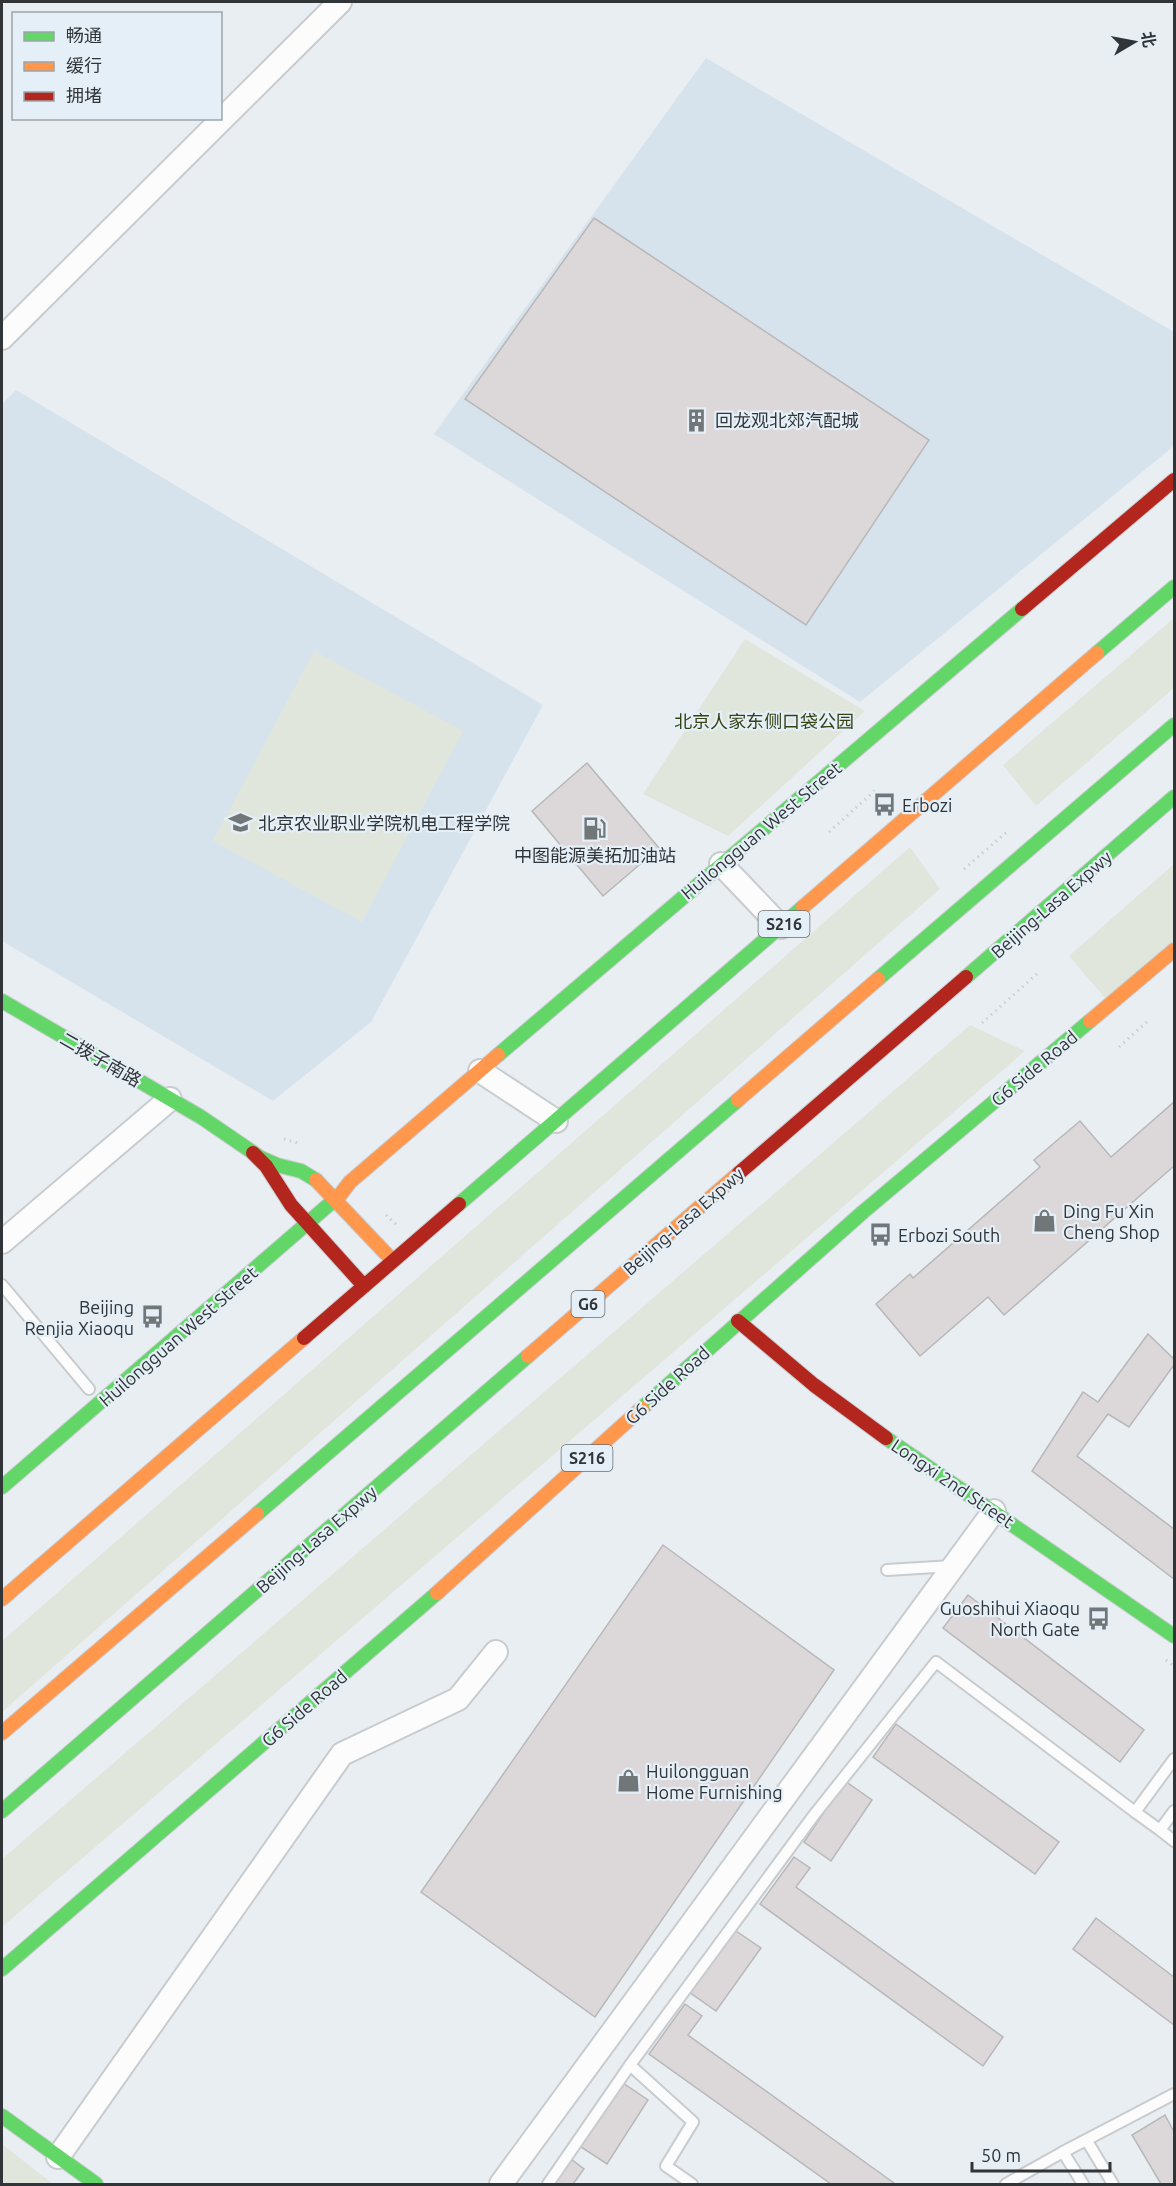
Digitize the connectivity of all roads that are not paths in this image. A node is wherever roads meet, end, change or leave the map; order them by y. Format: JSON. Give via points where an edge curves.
{"nodes":[{"id":1,"x":340,"y":2,"type":"edge"},
{"id":2,"x":222,"y":119,"type":"edge"},
{"id":3,"x":221,"y":120,"type":"edge"},
{"id":4,"x":2,"y":338,"type":"edge"},
{"id":5,"x":1174,"y":480,"type":"edge"},
{"id":6,"x":1174,"y":587,"type":"edge"},
{"id":7,"x":1174,"y":725,"type":"edge"},
{"id":8,"x":1174,"y":797,"type":"edge"},
{"id":9,"x":721,"y":864,"type":"junction"},
{"id":10,"x":781,"y":927,"type":"junction"},
{"id":11,"x":1174,"y":950,"type":"edge"},
{"id":12,"x":2,"y":1001,"type":"edge"},
{"id":13,"x":480,"y":1071,"type":"junction"},
{"id":14,"x":170,"y":1099,"type":"junction"},
{"id":15,"x":556,"y":1120,"type":"junction"},
{"id":16,"x":252,"y":1153,"type":"junction"},
{"id":17,"x":350,"y":1182,"type":"junction"},
{"id":18,"x":324,"y":1187,"type":"junction"},
{"id":19,"x":336,"y":1200,"type":"junction"},
{"id":20,"x":296,"y":1211,"type":"junction"},
{"id":21,"x":284,"y":1222,"type":"dead end"},
{"id":22,"x":308,"y":1224,"type":"junction"},
{"id":23,"x":2,"y":1242,"type":"edge"},
{"id":24,"x":393,"y":1262,"type":"junction"},
{"id":25,"x":2,"y":1285,"type":"edge"},
{"id":26,"x":364,"y":1286,"type":"junction"},
{"id":27,"x":738,"y":1321,"type":"junction"},
{"id":28,"x":89,"y":1388,"type":"dead end"},
{"id":29,"x":2,"y":1487,"type":"edge"},
{"id":30,"x":994,"y":1511,"type":"junction"},
{"id":31,"x":954,"y":1566,"type":"junction"},
{"id":32,"x":887,"y":1570,"type":"dead end"},
{"id":33,"x":2,"y":1599,"type":"edge"},
{"id":34,"x":1174,"y":1636,"type":"edge"},
{"id":35,"x":496,"y":1652,"type":"dead end"},
{"id":36,"x":2,"y":1733,"type":"edge"},
{"id":37,"x":1174,"y":1758,"type":"edge"},
{"id":38,"x":2,"y":1811,"type":"edge"},
{"id":39,"x":1174,"y":1811,"type":"edge"},
{"id":40,"x":1135,"y":1812,"type":"junction"},
{"id":41,"x":1160,"y":1830,"type":"junction"},
{"id":42,"x":1174,"y":1840,"type":"edge"},
{"id":43,"x":2,"y":1969,"type":"edge"},
{"id":44,"x":630,"y":2065,"type":"junction"},
{"id":45,"x":1174,"y":2094,"type":"edge"},
{"id":46,"x":2,"y":2116,"type":"edge"},
{"id":47,"x":1087,"y":2141,"type":"junction"},
{"id":48,"x":1063,"y":2152,"type":"junction"},
{"id":49,"x":58,"y":2157,"type":"junction"},
{"id":50,"x":96,"y":2184,"type":"edge"},
{"id":51,"x":501,"y":2184,"type":"edge"},
{"id":52,"x":548,"y":2184,"type":"edge"},
{"id":53,"x":692,"y":2184,"type":"edge"},
{"id":54,"x":1006,"y":2184,"type":"edge"},
{"id":55,"x":1083,"y":2184,"type":"edge"},
{"id":56,"x":1113,"y":2184,"type":"edge"}],
"edges":[{"from":1,"to":2,"type":"street"},
{"from":3,"to":4,"type":"street"},
{"from":5,"to":9,"type":"main road","name":"Huilongguan West Street"},
{"from":6,"to":10,"type":"main road","number":"S216"},
{"from":7,"to":36,"type":"main road"},
{"from":8,"to":38,"type":"main road","name":"Beijing-Lasa Expwy","number":"G6"},
{"from":9,"to":10,"type":"street"},
{"from":9,"to":13,"type":"main road","name":"Huilongguan West Street"},
{"from":10,"to":15,"type":"main road","number":"S216"},
{"from":11,"to":27,"type":"main road","name":"G6 Side Road","number":"S216"},
{"from":12,"to":14,"type":"main road","name":"二拨子南路"},
{"from":13,"to":15,"type":"street"},
{"from":13,"to":17,"type":"main road","name":"Huilongguan West Street"},
{"from":14,"to":16,"type":"main road","name":"二拨子南路"},
{"from":14,"to":23,"type":"street"},
{"from":15,"to":24,"type":"main road","number":"S216"},
{"from":16,"to":18,"type":"main road","via":[[308,1174]]},
{"from":16,"to":20,"type":"main road","via":[[266,1166]]},
{"from":17,"to":18,"type":"main road","name":"Huilongguan West Street"},
{"from":17,"to":19,"type":"main road","name":"Huilongguan West Street"},
{"from":18,"to":19,"type":"main road"},
{"from":18,"to":20,"type":"main road","name":"Huilongguan West Street"},
{"from":19,"to":22,"type":"main road","name":"Huilongguan West Street"},
{"from":19,"to":24,"type":"main road"},
{"from":20,"to":21,"type":"main road","name":"Huilongguan West Street"},
{"from":20,"to":22,"type":"main road"},
{"from":22,"to":26,"type":"main road"},
{"from":22,"to":29,"type":"main road","name":"Huilongguan West Street"},
{"from":24,"to":26,"type":"main road","number":"S216"},
{"from":25,"to":28,"type":"lane"},
{"from":26,"to":33,"type":"main road","number":"S216"},
{"from":27,"to":30,"type":"main road","name":"Longxi 2nd Street","via":[[863,1422]]},
{"from":27,"to":43,"type":"main road","name":"G6 Side Road","number":"S216","via":[[441,1590]]},
{"from":30,"to":31,"type":"street"},
{"from":30,"to":34,"type":"main road","name":"Longxi 2nd Street"},
{"from":31,"to":32,"type":"lane"},
{"from":31,"to":51,"type":"street"},
{"from":35,"to":49,"type":"street","via":[[458,1699],[342,1754]]},
{"from":37,"to":40,"type":"lane"},
{"from":39,"to":41,"type":"lane"},
{"from":40,"to":41,"type":"lane"},
{"from":40,"to":44,"type":"lane","via":[[936,1662],[814,1815]]},
{"from":41,"to":42,"type":"lane"},
{"from":44,"to":52,"type":"lane"},
{"from":44,"to":53,"type":"lane","via":[[693,2122],[666,2166]]},
{"from":45,"to":47,"type":"lane"},
{"from":46,"to":49,"type":"main road"},
{"from":47,"to":48,"type":"lane"},
{"from":47,"to":56,"type":"lane"},
{"from":48,"to":54,"type":"lane"},
{"from":48,"to":55,"type":"lane"},
{"from":49,"to":50,"type":"main road"}]}
